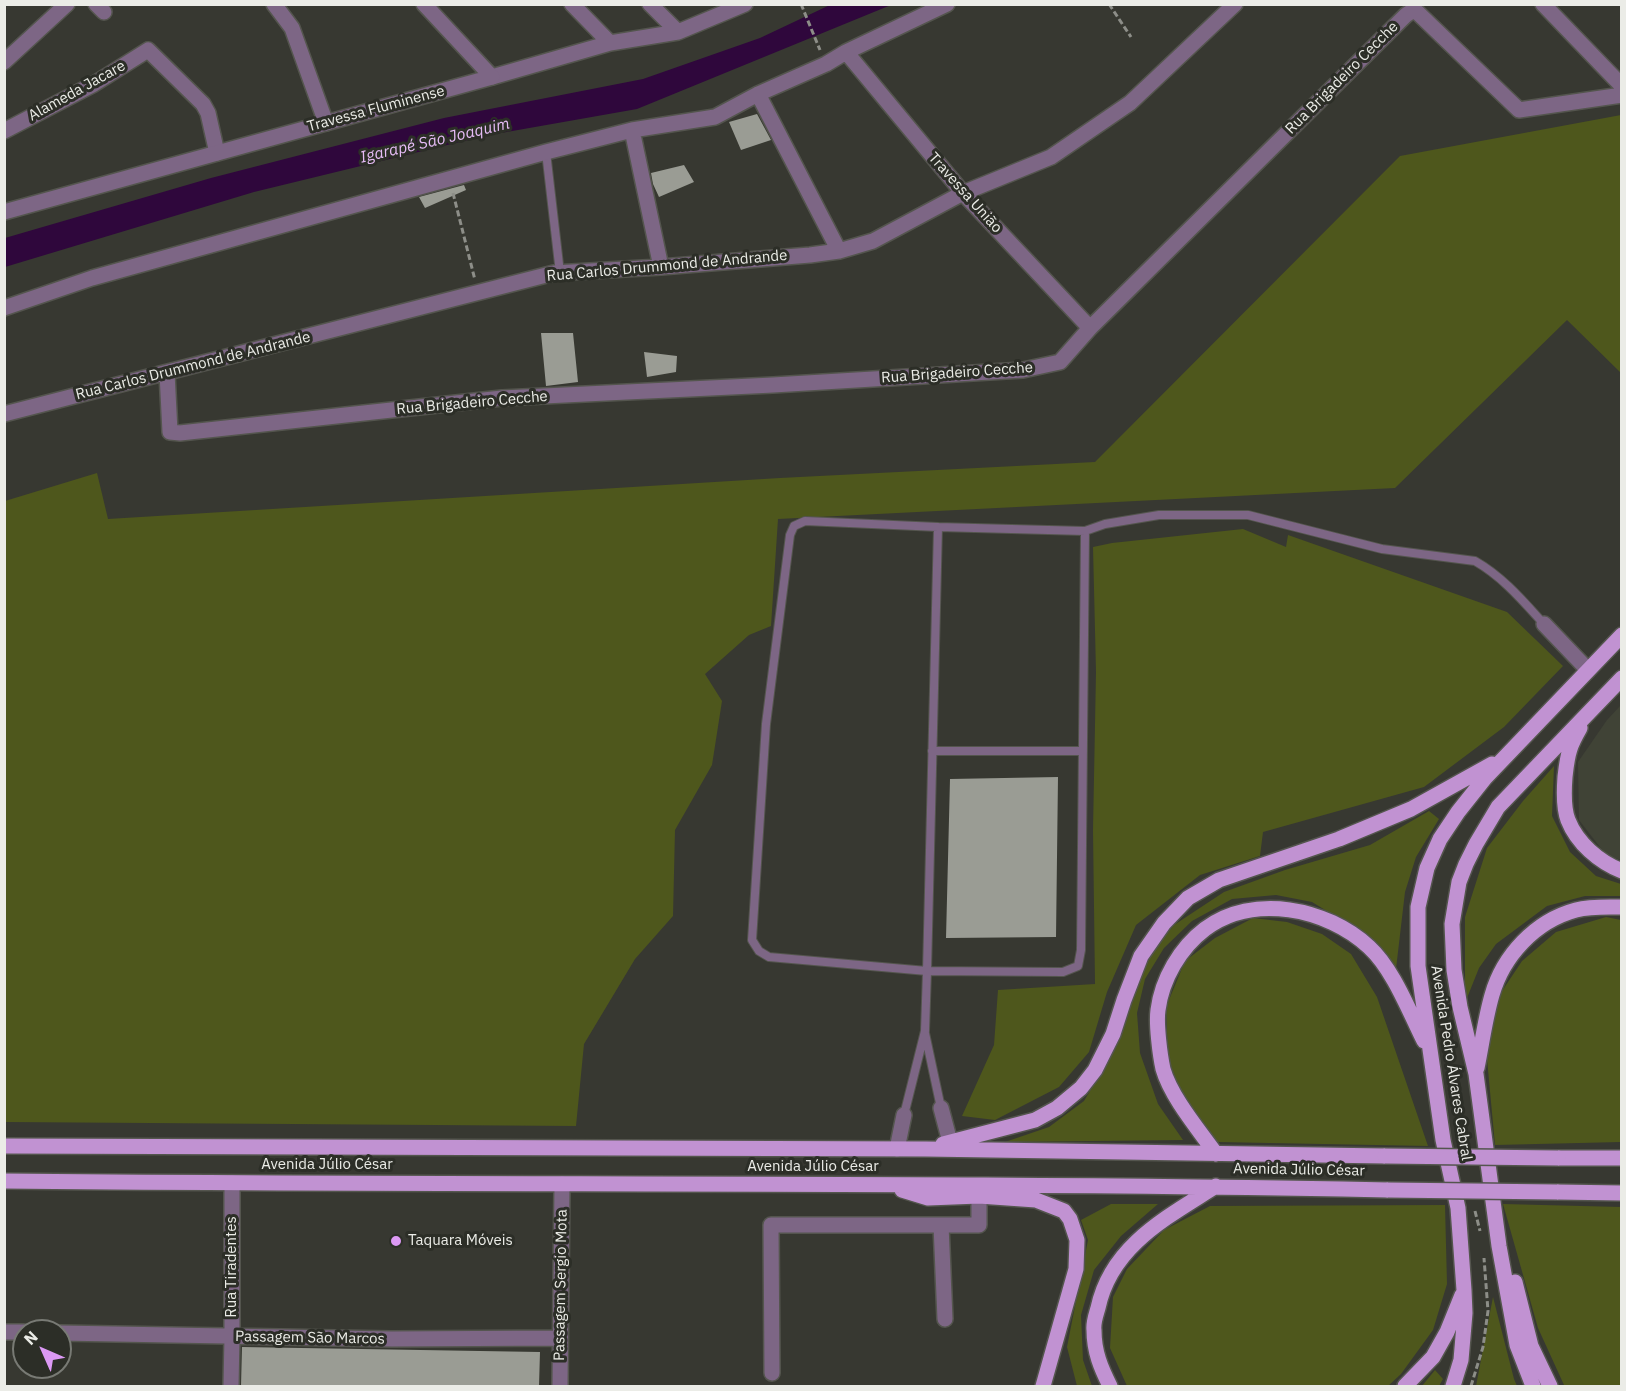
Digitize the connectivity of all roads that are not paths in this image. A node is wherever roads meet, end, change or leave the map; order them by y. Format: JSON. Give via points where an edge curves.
{"nodes":[{"id":1,"x":67,"y":4,"type":"edge"},
{"id":2,"x":274,"y":4,"type":"edge"},
{"id":3,"x":424,"y":4,"type":"edge"},
{"id":4,"x":572,"y":4,"type":"edge"},
{"id":5,"x":650,"y":4,"type":"edge"},
{"id":6,"x":745,"y":4,"type":"edge"},
{"id":7,"x":947,"y":4,"type":"edge"},
{"id":8,"x":1235,"y":4,"type":"edge"},
{"id":9,"x":1543,"y":4,"type":"edge"},
{"id":10,"x":678,"y":32,"type":"junction"},
{"id":11,"x":610,"y":43,"type":"junction"},
{"id":12,"x":846,"y":52,"type":"junction"},
{"id":13,"x":4,"y":62,"type":"edge"},
{"id":14,"x":492,"y":77,"type":"junction"},
{"id":15,"x":1622,"y":86,"type":"edge"},
{"id":16,"x":758,"y":94,"type":"junction"},
{"id":17,"x":1622,"y":95,"type":"edge"},
{"id":18,"x":326,"y":123,"type":"junction"},
{"id":19,"x":4,"y":130,"type":"edge"},
{"id":20,"x":632,"y":130,"type":"junction"},
{"id":21,"x":546,"y":152,"type":"junction"},
{"id":22,"x":217,"y":153,"type":"junction"},
{"id":23,"x":963,"y":193,"type":"junction"},
{"id":24,"x":4,"y":212,"type":"edge"},
{"id":25,"x":839,"y":250,"type":"junction"},
{"id":26,"x":661,"y":267,"type":"junction"},
{"id":27,"x":560,"y":273,"type":"junction"},
{"id":28,"x":4,"y":309,"type":"edge"},
{"id":29,"x":1090,"y":328,"type":"junction"},
{"id":30,"x":167,"y":373,"type":"junction"},
{"id":31,"x":5,"y":410,"type":"edge"},
{"id":32,"x":938,"y":527,"type":"junction"},
{"id":33,"x":1085,"y":531,"type":"junction"},
{"id":34,"x":1544,"y":624,"type":"joint"},
{"id":35,"x":1622,"y":635,"type":"edge"},
{"id":36,"x":1588,"y":670,"type":"junction"},
{"id":37,"x":1622,"y":678,"type":"edge"},
{"id":38,"x":1585,"y":716,"type":"junction"},
{"id":39,"x":932,"y":751,"type":"junction"},
{"id":40,"x":1083,"y":751,"type":"junction"},
{"id":41,"x":1505,"y":757,"type":"junction"},
{"id":42,"x":1622,"y":871,"type":"edge"},
{"id":43,"x":1622,"y":907,"type":"edge"},
{"id":44,"x":927,"y":971,"type":"junction"},
{"id":45,"x":925,"y":1031,"type":"junction"},
{"id":46,"x":1430,"y":1053,"type":"junction"},
{"id":47,"x":1476,"y":1074,"type":"junction"},
{"id":48,"x":940,"y":1108,"type":"joint"},
{"id":49,"x":904,"y":1115,"type":"joint"},
{"id":50,"x":950,"y":1142,"type":"junction"},
{"id":51,"x":4,"y":1146,"type":"edge"},
{"id":52,"x":897,"y":1149,"type":"junction"},
{"id":53,"x":926,"y":1149,"type":"junction"},
{"id":54,"x":1216,"y":1154,"type":"junction"},
{"id":55,"x":1622,"y":1158,"type":"edge"},
{"id":56,"x":4,"y":1180,"type":"edge"},
{"id":57,"x":232,"y":1183,"type":"junction"},
{"id":58,"x":562,"y":1184,"type":"junction"},
{"id":59,"x":888,"y":1185,"type":"junction"},
{"id":60,"x":1216,"y":1186,"type":"junction"},
{"id":61,"x":1622,"y":1193,"type":"edge"},
{"id":62,"x":979,"y":1197,"type":"junction"},
{"id":63,"x":941,"y":1225,"type":"junction"},
{"id":64,"x":1499,"y":1246,"type":"junction"},
{"id":65,"x":1464,"y":1290,"type":"junction"},
{"id":66,"x":945,"y":1319,"type":"dead end"},
{"id":67,"x":72,"y":1333,"type":"edge"},
{"id":68,"x":232,"y":1337,"type":"junction"},
{"id":69,"x":559,"y":1338,"type":"junction"},
{"id":70,"x":772,"y":1373,"type":"dead end"},
{"id":71,"x":231,"y":1386,"type":"edge"},
{"id":72,"x":560,"y":1386,"type":"edge"},
{"id":73,"x":1043,"y":1386,"type":"edge"},
{"id":74,"x":1110,"y":1386,"type":"edge"},
{"id":75,"x":1405,"y":1386,"type":"edge"},
{"id":76,"x":1453,"y":1386,"type":"edge"},
{"id":77,"x":1533,"y":1386,"type":"edge"},
{"id":78,"x":1550,"y":1386,"type":"edge"}],
"edges":[{"from":1,"to":13,"type":"street"},
{"from":2,"to":18,"type":"street","via":[[292,28]]},
{"from":3,"to":14,"type":"street"},
{"from":4,"to":11,"type":"street"},
{"from":5,"to":10,"type":"street"},
{"from":6,"to":10,"type":"street","name":"Travessa Fluminense"},
{"from":7,"to":12,"type":"street"},
{"from":8,"to":23,"type":"street","name":"Rua Carlos Drummond de Andrande","via":[[1130,103],[1051,157]]},
{"from":9,"to":15,"type":"street"},
{"from":10,"to":11,"type":"street","name":"Travessa Fluminense"},
{"from":11,"to":14,"type":"street","name":"Travessa Fluminense"},
{"from":12,"to":16,"type":"street"},
{"from":12,"to":23,"type":"street","name":"Travessa União"},
{"from":14,"to":18,"type":"street","name":"Travessa Fluminense"},
{"from":16,"to":20,"type":"street","via":[[715,117]]},
{"from":16,"to":25,"type":"street"},
{"from":17,"to":29,"type":"street","name":"Rua Brigadeiro Cecche","via":[[1519,110],[1412,11]]},
{"from":18,"to":22,"type":"street","name":"Travessa Fluminense"},
{"from":19,"to":22,"type":"street","name":"Alameda Jacare","via":[[94,84],[148,50],[203,104]]},
{"from":20,"to":21,"type":"street"},
{"from":20,"to":26,"type":"street"},
{"from":21,"to":27,"type":"lane"},
{"from":21,"to":28,"type":"street","via":[[92,278]]},
{"from":22,"to":24,"type":"street","name":"Travessa Fluminense"},
{"from":23,"to":25,"type":"street","name":"Rua Carlos Drummond de Andrande","via":[[873,241]]},
{"from":23,"to":29,"type":"street","name":"Travessa União"},
{"from":25,"to":26,"type":"street","name":"Rua Carlos Drummond de Andrande"},
{"from":26,"to":27,"type":"street","name":"Rua Carlos Drummond de Andrande"},
{"from":27,"to":30,"type":"street","name":"Rua Carlos Drummond de Andrande"},
{"from":29,"to":30,"type":"street","name":"Rua Brigadeiro Cecche","via":[[1060,362],[1023,370],[502,398],[180,433],[170,432]]},
{"from":30,"to":31,"type":"street","name":"Rua Carlos Drummond de Andrande"},
{"from":32,"to":33,"type":"lane"},
{"from":32,"to":39,"type":"lane"},
{"from":32,"to":44,"type":"lane","via":[[805,521],[794,526],[766,724],[752,940],[769,957]]},
{"from":33,"to":34,"type":"lane","via":[[1159,515],[1248,515],[1382,549],[1475,561],[1506,584]]},
{"from":33,"to":40,"type":"lane"},
{"from":34,"to":36,"type":"street"},
{"from":35,"to":36,"type":"main road","name":"Avenida Pedro Álvares Cabral"},
{"from":36,"to":41,"type":"main road","name":"Avenida Pedro Álvares Cabral"},
{"from":37,"to":38,"type":"main road","name":"Avenida Pedro Álvares Cabral"},
{"from":38,"to":42,"type":"main road","via":[[1567,765],[1567,818],[1587,849]]},
{"from":38,"to":47,"type":"main road","name":"Avenida Pedro Álvares Cabral","via":[[1498,807],[1459,882],[1452,924],[1454,970]]},
{"from":39,"to":40,"type":"lane"},
{"from":39,"to":44,"type":"lane"},
{"from":40,"to":44,"type":"lane","via":[[1078,966],[1063,972]]},
{"from":41,"to":46,"type":"main road","name":"Avenida Pedro Álvares Cabral","via":[[1458,812],[1427,868],[1418,907],[1418,966]]},
{"from":41,"to":50,"type":"main road","via":[[1411,808],[1339,839],[1219,880],[1188,898],[1164,922],[1141,956],[1113,1034],[1081,1088],[1035,1120]]},
{"from":43,"to":47,"type":"main road","via":[[1575,910],[1556,917],[1515,950],[1502,968],[1492,995]]},
{"from":44,"to":45,"type":"lane"},
{"from":45,"to":48,"type":"lane"},
{"from":45,"to":49,"type":"lane"},
{"from":46,"to":54,"type":"main road","via":[[1391,975],[1369,947],[1348,931],[1330,920],[1292,909],[1252,910],[1222,920],[1205,929],[1181,952],[1166,980],[1157,1011],[1164,1071]]},
{"from":46,"to":65,"type":"main road","name":"Avenida Pedro Álvares Cabral","via":[[1458,1208]]},
{"from":47,"to":64,"type":"main road","name":"Avenida Pedro Álvares Cabral"},
{"from":48,"to":50,"type":"street"},
{"from":49,"to":52,"type":"street"},
{"from":50,"to":53,"type":"main road"},
{"from":51,"to":52,"type":"main road","name":"Avenida Júlio César"},
{"from":52,"to":53,"type":"main road","name":"Avenida Júlio César"},
{"from":53,"to":54,"type":"main road","name":"Avenida Júlio César"},
{"from":54,"to":55,"type":"main road","name":"Avenida Júlio César","bridge":true},
{"from":56,"to":57,"type":"main road","name":"Avenida Júlio César"},
{"from":57,"to":58,"type":"main road","name":"Avenida Júlio César"},
{"from":57,"to":68,"type":"street","name":"Rua Tiradentes"},
{"from":58,"to":59,"type":"main road","name":"Avenida Júlio César"},
{"from":58,"to":69,"type":"street","name":"Passagem Sergio Mota"},
{"from":59,"to":60,"type":"main road","name":"Avenida Júlio César"},
{"from":59,"to":62,"type":"main road","via":[[928,1198]]},
{"from":60,"to":61,"type":"main road","name":"Avenida Júlio César","bridge":true},
{"from":60,"to":74,"type":"main road","via":[[1135,1242],[1113,1269],[1101,1294],[1093,1329],[1098,1363]]},
{"from":62,"to":63,"type":"street","via":[[979,1225]]},
{"from":62,"to":73,"type":"main road","via":[[1036,1200],[1064,1211],[1070,1219],[1077,1240],[1076,1269]]},
{"from":63,"to":66,"type":"street"},
{"from":63,"to":70,"type":"street","via":[[771,1225]]},
{"from":64,"to":77,"type":"main road","name":"Avenida Pedro Álvares Cabral","via":[[1517,1345]]},
{"from":64,"to":78,"type":"main road","via":[[1513,1273],[1531,1346]]},
{"from":65,"to":75,"type":"main road","via":[[1433,1356]]},
{"from":65,"to":76,"type":"main road","name":"Avenida Pedro Álvares Cabral","via":[[1461,1360]]},
{"from":67,"to":68,"type":"street","name":"Passagem São Marcos"},
{"from":68,"to":69,"type":"street","name":"Passagem São Marcos"},
{"from":68,"to":71,"type":"street","name":"Rua Tiradentes"},
{"from":69,"to":72,"type":"street","name":"Passagem Sergio Mota"}]}
